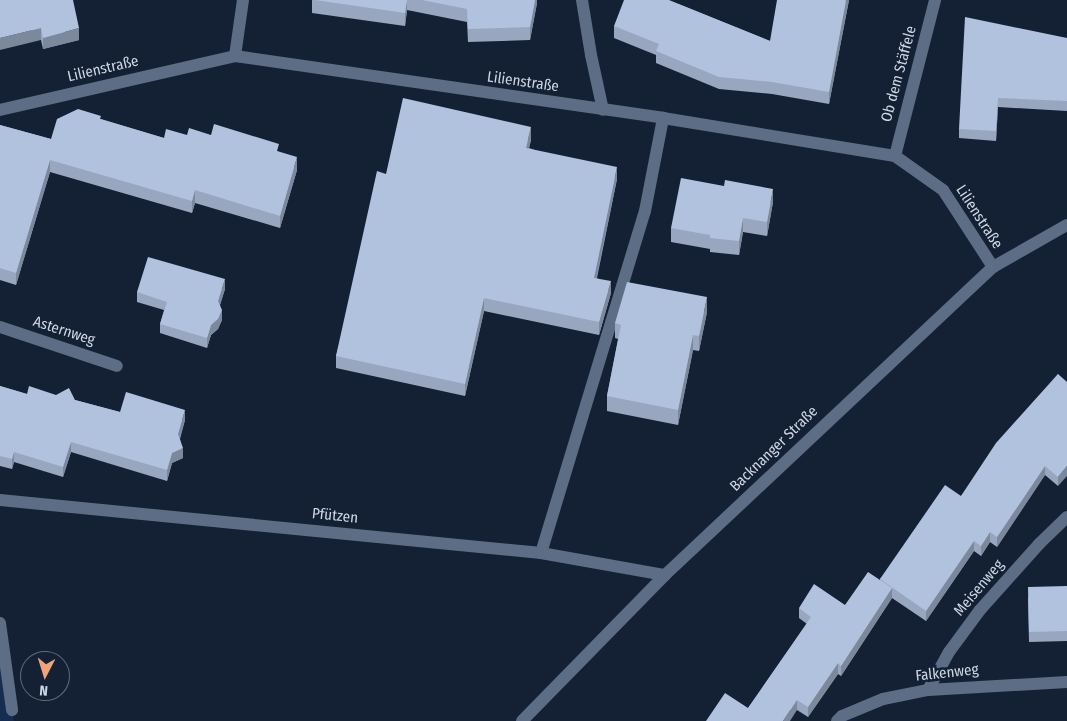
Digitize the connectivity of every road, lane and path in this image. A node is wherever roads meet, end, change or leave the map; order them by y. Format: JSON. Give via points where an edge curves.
{"nodes":[{"id":1,"x":243,"y":0,"type":"edge"},
{"id":2,"x":582,"y":0,"type":"edge"},
{"id":3,"x":935,"y":0,"type":"edge"},
{"id":4,"x":235,"y":56,"type":"junction"},
{"id":5,"x":0,"y":110,"type":"edge"},
{"id":6,"x":604,"y":110,"type":"junction"},
{"id":7,"x":663,"y":118,"type":"junction"},
{"id":8,"x":895,"y":156,"type":"junction"},
{"id":9,"x":1067,"y":225,"type":"edge"},
{"id":10,"x":993,"y":267,"type":"junction"},
{"id":11,"x":0,"y":327,"type":"edge"},
{"id":12,"x":117,"y":366,"type":"dead end"},
{"id":13,"x":0,"y":500,"type":"edge"},
{"id":14,"x":1067,"y":517,"type":"edge"},
{"id":15,"x":541,"y":553,"type":"junction"},
{"id":16,"x":665,"y":575,"type":"junction"},
{"id":17,"x":0,"y":622,"type":"edge"},
{"id":18,"x":1067,"y":682,"type":"edge"},
{"id":19,"x":928,"y":690,"type":"junction"},
{"id":20,"x":12,"y":710,"type":"dead end"},
{"id":21,"x":522,"y":721,"type":"edge"},
{"id":22,"x":837,"y":721,"type":"edge"}],
"edges":[{"from":1,"to":4,"type":"street"},
{"from":2,"to":6,"type":"street"},
{"from":3,"to":8,"type":"street","name":"Ob dem Stäffele"},
{"from":4,"to":5,"type":"street","name":"Lilienstraße"},
{"from":4,"to":6,"type":"street","name":"Lilienstraße"},
{"from":6,"to":7,"type":"street","name":"Lilienstraße"},
{"from":7,"to":8,"type":"street","name":"Lilienstraße"},
{"from":7,"to":15,"type":"street","via":[[645,211]]},
{"from":8,"to":10,"type":"street","name":"Lilienstraße","via":[[943,190]]},
{"from":9,"to":10,"type":"street","name":"Backnanger Straße"},
{"from":10,"to":16,"type":"street","name":"Backnanger Straße"},
{"from":11,"to":12,"type":"street","name":"Asternweg"},
{"from":13,"to":15,"type":"street","name":"Pfützen"},
{"from":14,"to":19,"type":"street","name":"Meisenweg","via":[[980,610],[949,652]]},
{"from":15,"to":16,"type":"street","name":"Pfützen"},
{"from":16,"to":21,"type":"street","name":"Backnanger Straße"},
{"from":17,"to":20,"type":"street"},
{"from":18,"to":19,"type":"street","name":"Falkenweg"},
{"from":19,"to":22,"type":"street","name":"Falkenweg","via":[[883,699]]}]}
